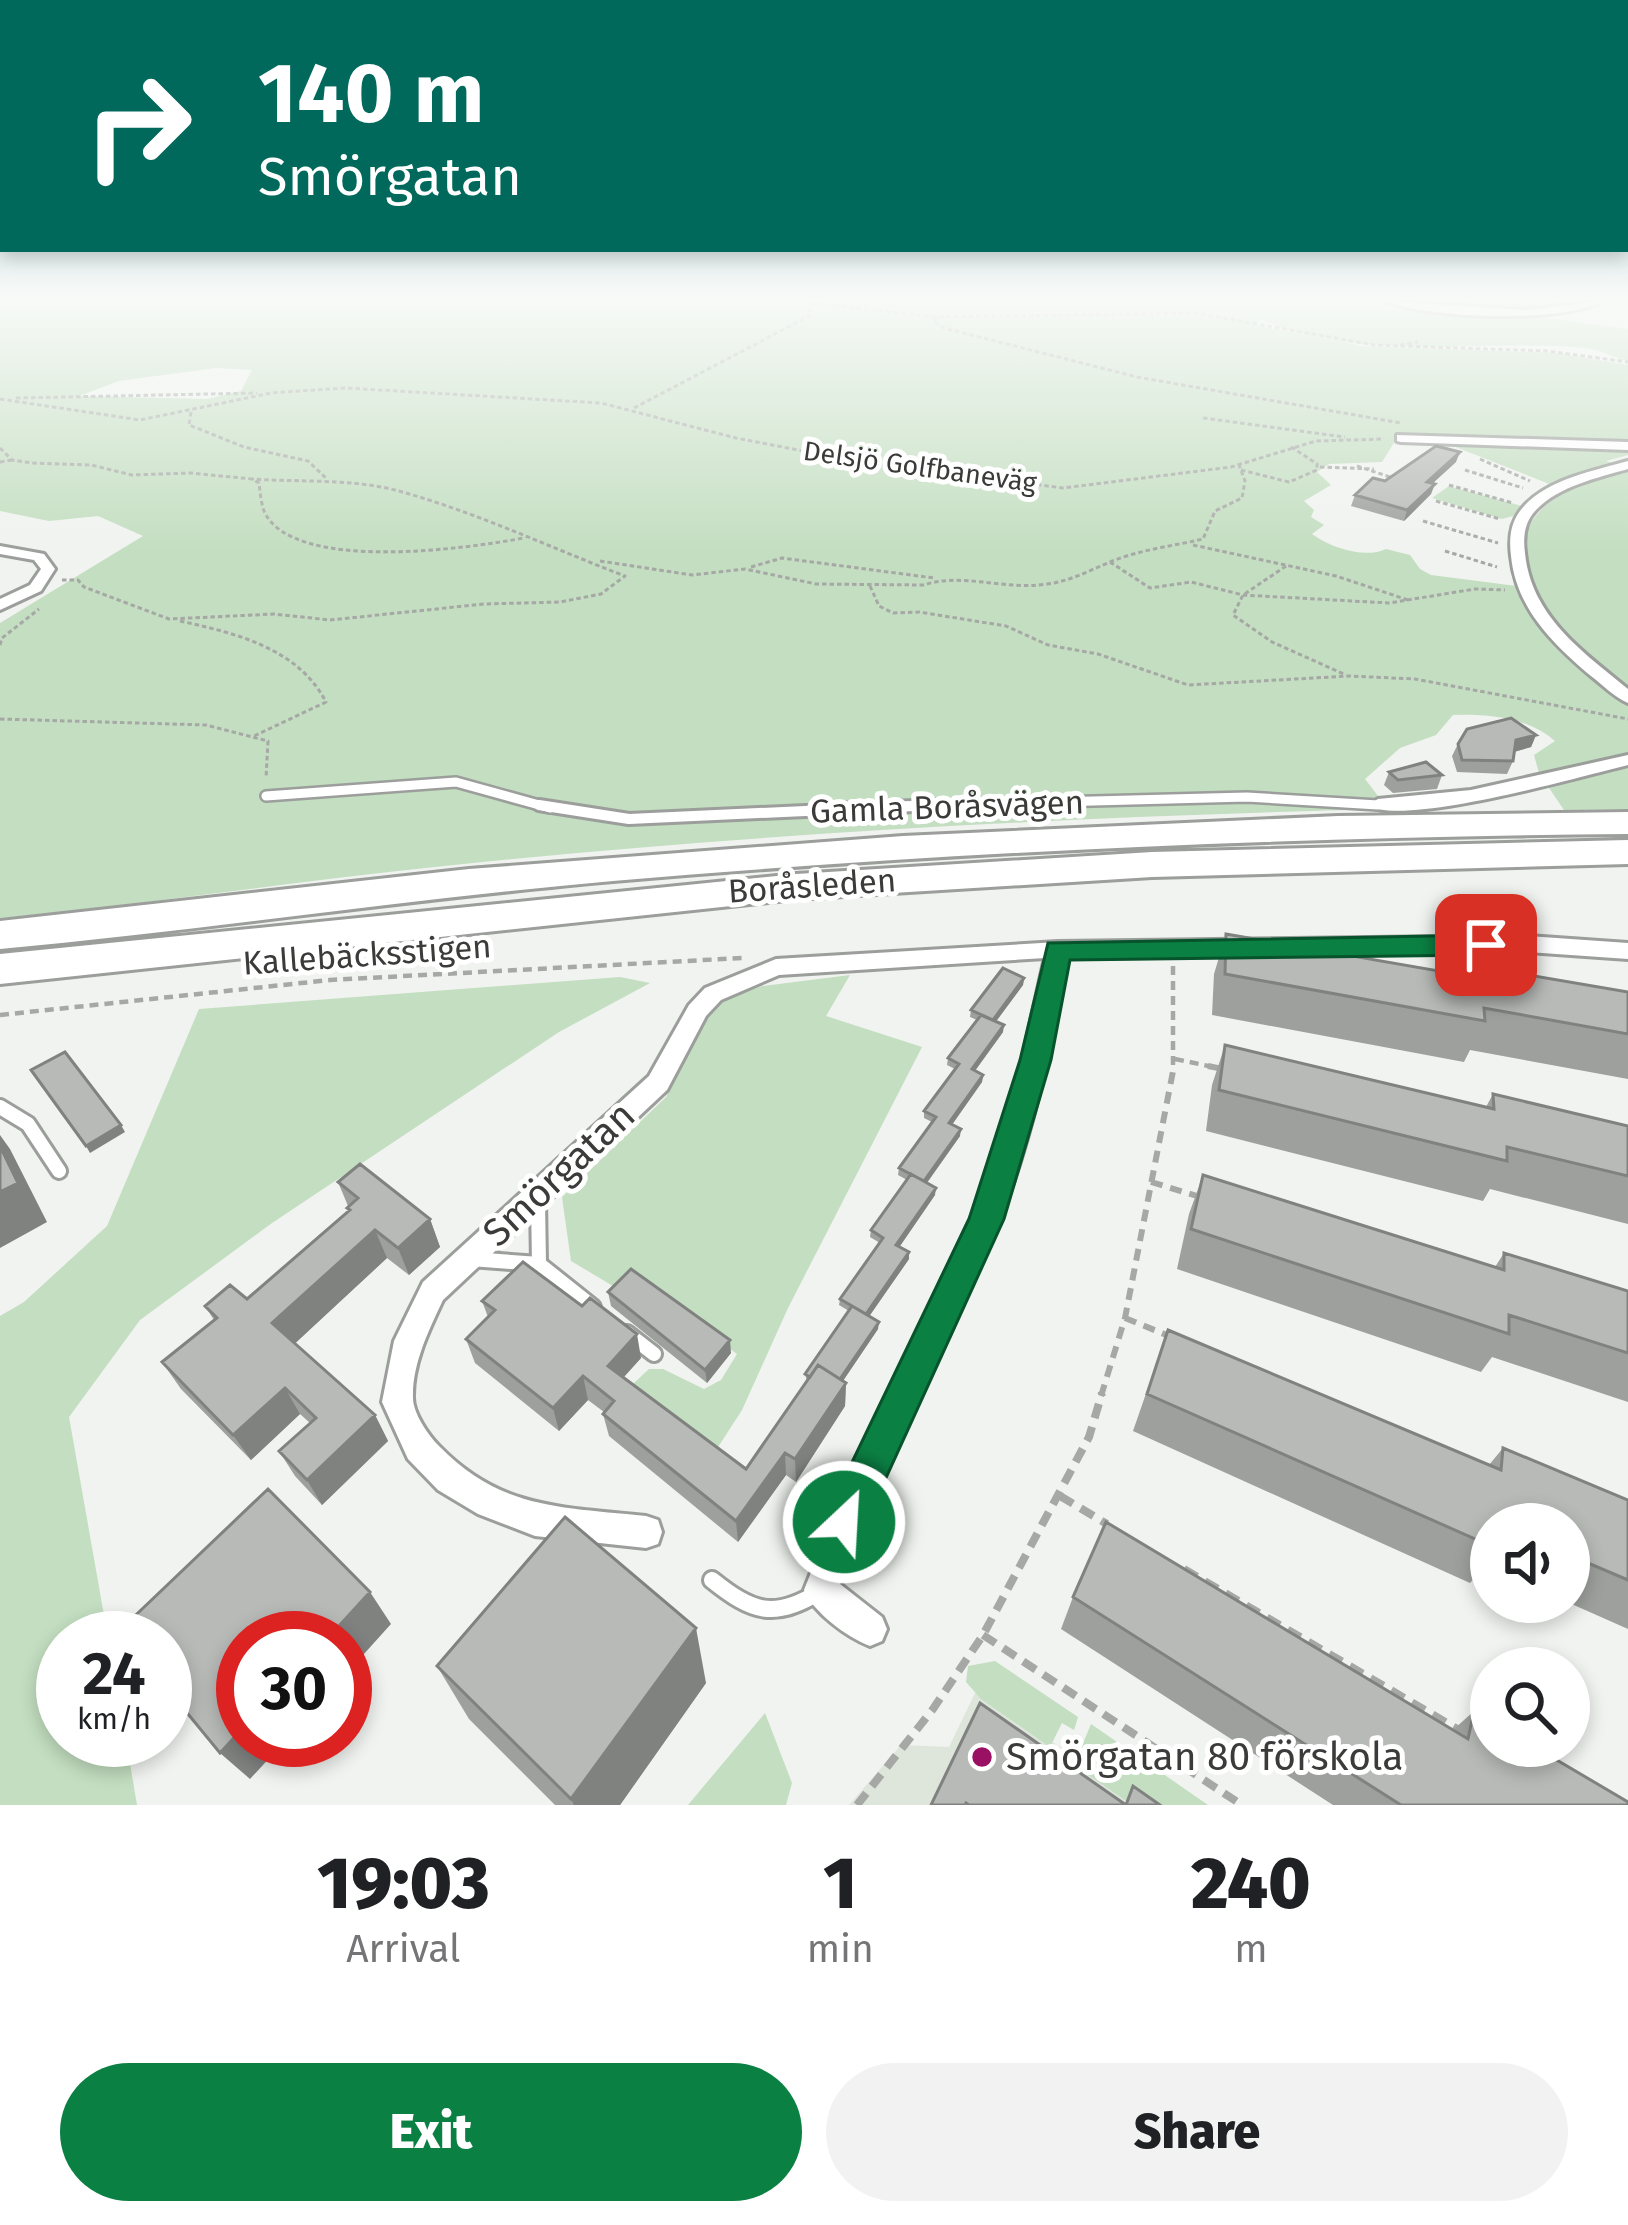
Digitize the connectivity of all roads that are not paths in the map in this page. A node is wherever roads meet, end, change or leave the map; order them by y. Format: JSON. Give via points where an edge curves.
{"nodes":[{"id":1,"x":1401,"y":438,"type":"road end"},
{"id":2,"x":1628,"y":446,"type":"edge"},
{"id":3,"x":1628,"y":465,"type":"edge"},
{"id":4,"x":0,"y":550,"type":"edge"},
{"id":5,"x":0,"y":605,"type":"edge"},
{"id":6,"x":1628,"y":698,"type":"edge"},
{"id":7,"x":1628,"y":760,"type":"edge"},
{"id":8,"x":266,"y":796,"type":"road end"},
{"id":9,"x":1378,"y":805,"type":"joint"},
{"id":10,"x":1628,"y":823,"type":"edge"},
{"id":11,"x":1628,"y":852,"type":"edge"},
{"id":12,"x":0,"y":935,"type":"edge"},
{"id":13,"x":1058,"y":950,"type":"junction"},
{"id":14,"x":1628,"y":951,"type":"edge"},
{"id":15,"x":0,"y":969,"type":"edge"},
{"id":16,"x":0,"y":1107,"type":"edge"},
{"id":17,"x":59,"y":1171,"type":"dead end"},
{"id":18,"x":537,"y":1196,"type":"junction"},
{"id":19,"x":468,"y":1259,"type":"junction"},
{"id":20,"x":539,"y":1264,"type":"junction"},
{"id":21,"x":654,"y":1354,"type":"dead end"},
{"id":22,"x":646,"y":1532,"type":"dead end"},
{"id":23,"x":712,"y":1580,"type":"dead end"},
{"id":24,"x":821,"y":1590,"type":"junction"},
{"id":25,"x":870,"y":1629,"type":"dead end"}],
"edges":[{"from":1,"to":2,"type":"street"},
{"from":3,"to":6,"type":"street","via":[[1555,489],[1527,511],[1516,560],[1524,592],[1552,633]]},
{"from":4,"to":5,"type":"street","via":[[39,557],[48,568],[44,580]]},
{"from":7,"to":9,"type":"street","name":"Gamla Boråsvägen","via":[[1536,784]]},
{"from":8,"to":9,"type":"lane","name":"Gamla Boråsvägen","via":[[456,782],[560,812],[629,820],[1246,796]]},
{"from":10,"to":12,"type":"highway","name":"Boråsleden","via":[[1256,828],[874,848]]},
{"from":11,"to":15,"type":"highway","name":"Boråsleden","via":[[1269,859],[874,881]]},
{"from":13,"to":14,"type":"street","name":"Smörgatan","via":[[1528,944]]},
{"from":13,"to":18,"type":"street","name":"Smörgatan","via":[[826,962],[739,980],[697,1011],[658,1083]]},
{"from":13,"to":24,"type":"street","via":[[987,1219],[844,1522]]},
{"from":16,"to":17,"type":"lane","via":[[40,1137]]},
{"from":18,"to":19,"type":"street","name":"Smörgatan"},
{"from":18,"to":20,"type":"lane"},
{"from":19,"to":20,"type":"lane"},
{"from":19,"to":22,"type":"street","name":"Smörgatan","via":[[433,1291],[409,1341],[397,1402],[418,1448],[449,1479],[535,1520]]},
{"from":20,"to":21,"type":"lane"},
{"from":23,"to":24,"type":"lane","via":[[743,1604],[788,1611]]},
{"from":24,"to":25,"type":"street"}]}
